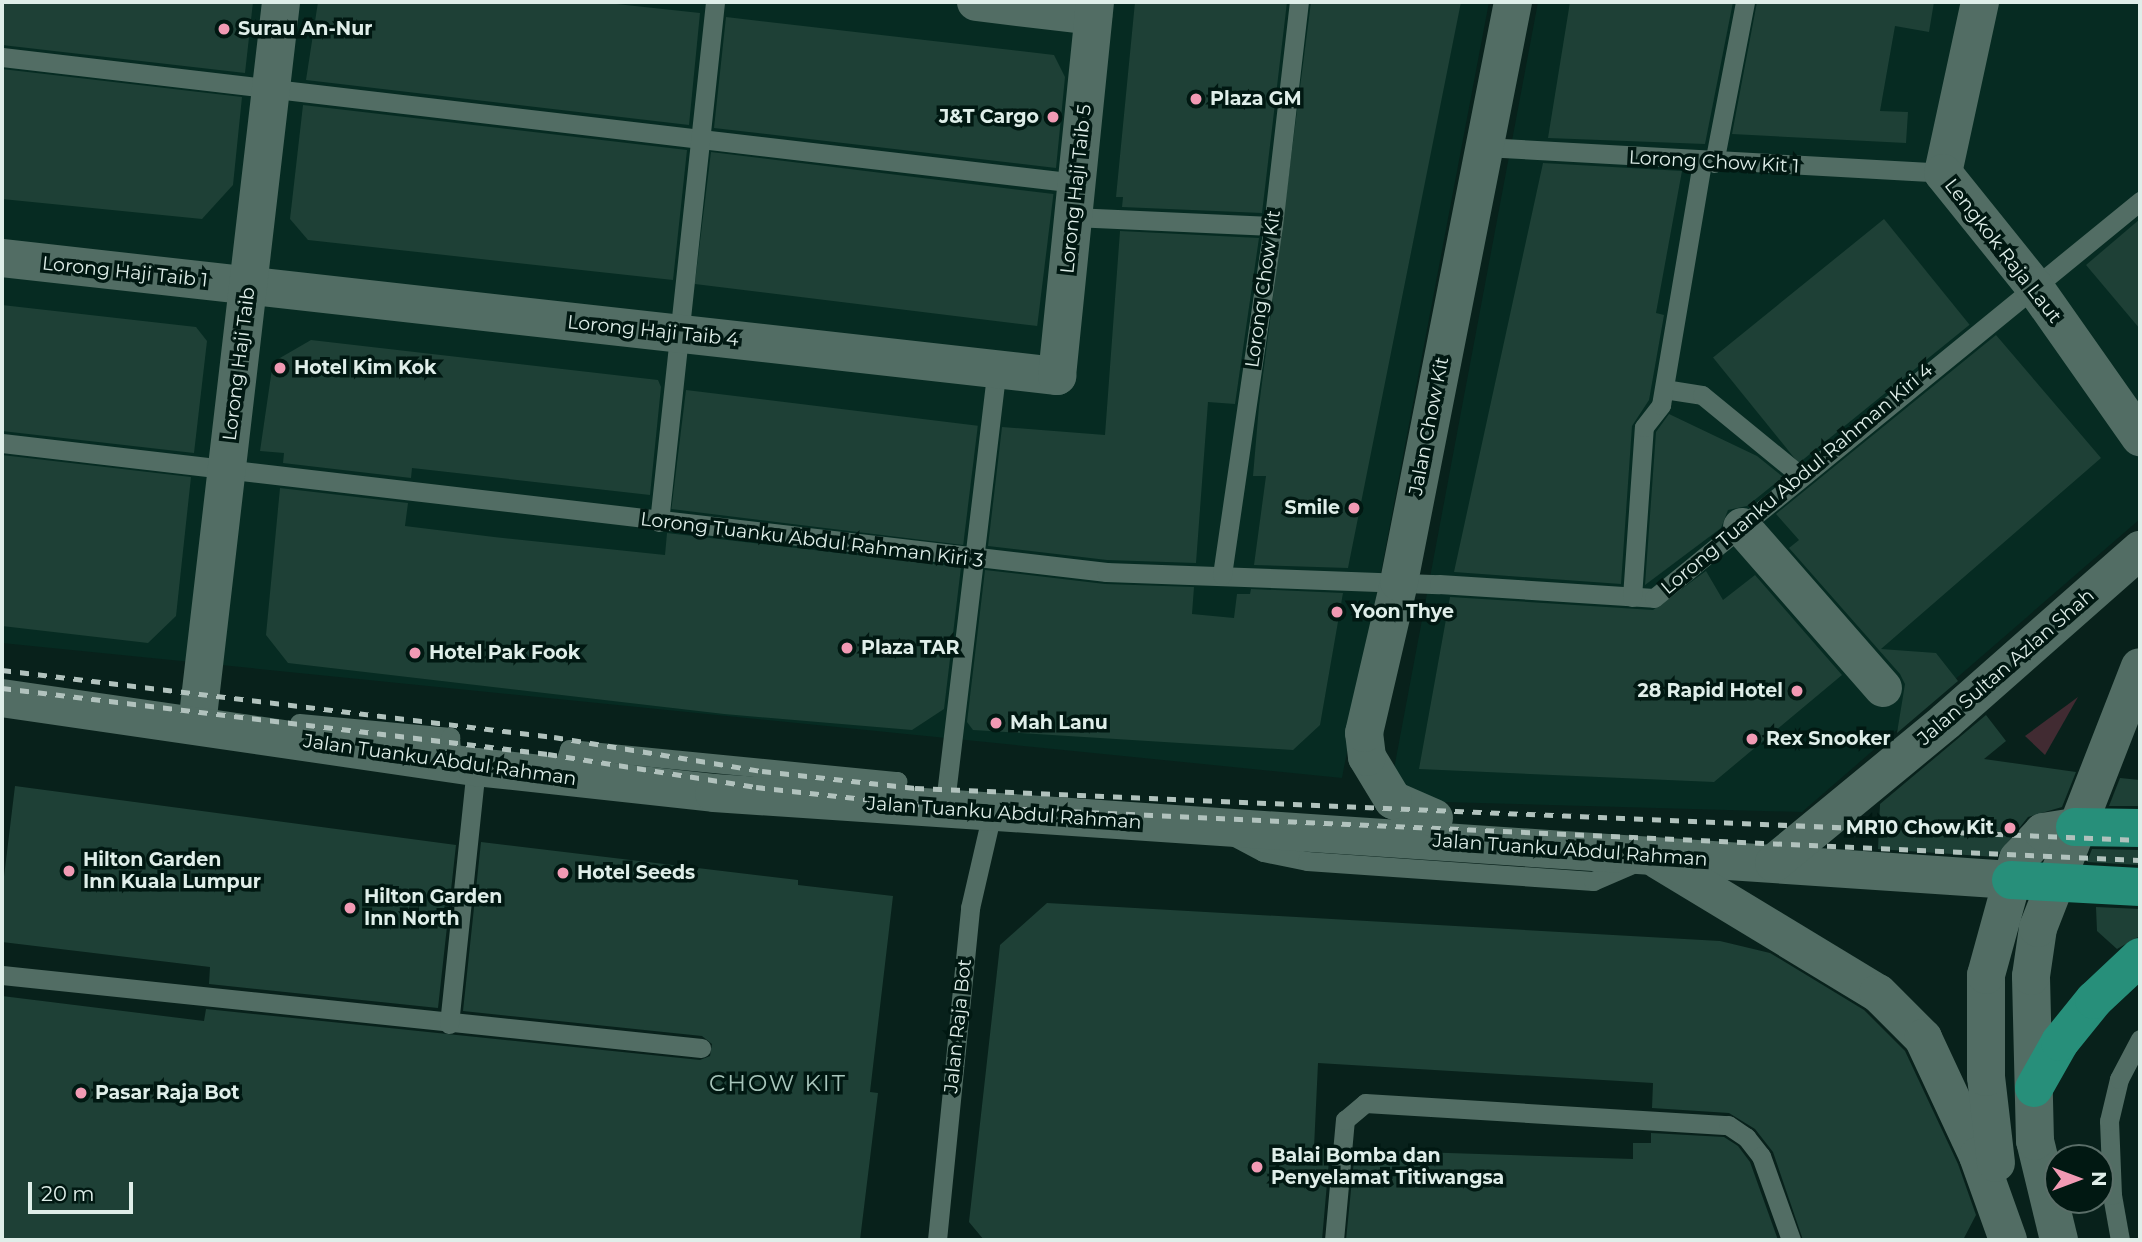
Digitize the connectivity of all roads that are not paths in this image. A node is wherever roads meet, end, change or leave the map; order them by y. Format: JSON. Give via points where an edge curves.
{"nodes":[{"id":1,"x":281,"y":2,"type":"edge"},
{"id":2,"x":715,"y":2,"type":"edge"},
{"id":3,"x":976,"y":2,"type":"edge"},
{"id":4,"x":1299,"y":2,"type":"edge"},
{"id":5,"x":1513,"y":2,"type":"edge"},
{"id":6,"x":1745,"y":2,"type":"edge"},
{"id":7,"x":1980,"y":2,"type":"edge"},
{"id":8,"x":1094,"y":9,"type":"edge"},
{"id":9,"x":2,"y":57,"type":"edge"},
{"id":10,"x":271,"y":89,"type":"junction"},
{"id":11,"x":699,"y":139,"type":"junction"},
{"id":12,"x":1484,"y":147,"type":"junction"},
{"id":13,"x":1708,"y":163,"type":"junction"},
{"id":14,"x":1943,"y":173,"type":"junction"},
{"id":15,"x":1075,"y":200,"type":"junction"},
{"id":16,"x":2140,"y":201,"type":"edge"},
{"id":17,"x":1273,"y":226,"type":"junction"},
{"id":18,"x":2,"y":258,"type":"edge"},
{"id":19,"x":2032,"y":285,"type":"junction"},
{"id":20,"x":248,"y":286,"type":"junction"},
{"id":21,"x":679,"y":334,"type":"junction"},
{"id":22,"x":997,"y":369,"type":"junction"},
{"id":23,"x":1057,"y":376,"type":"joint"},
{"id":24,"x":1664,"y":389,"type":"junction"},
{"id":25,"x":2140,"y":437,"type":"edge"},
{"id":26,"x":2,"y":443,"type":"edge"},
{"id":27,"x":227,"y":470,"type":"junction"},
{"id":28,"x":1801,"y":476,"type":"junction"},
{"id":29,"x":659,"y":522,"type":"junction"},
{"id":30,"x":1742,"y":527,"type":"junction"},
{"id":31,"x":2140,"y":550,"type":"edge"},
{"id":32,"x":974,"y":559,"type":"junction"},
{"id":33,"x":1222,"y":575,"type":"junction"},
{"id":34,"x":1399,"y":582,"type":"junction"},
{"id":35,"x":1632,"y":597,"type":"junction"},
{"id":36,"x":2140,"y":667,"type":"edge"},
{"id":37,"x":1883,"y":688,"type":"dead end"},
{"id":38,"x":2,"y":698,"type":"edge"},
{"id":39,"x":198,"y":725,"type":"junction"},
{"id":40,"x":464,"y":765,"type":"junction"},
{"id":41,"x":969,"y":812,"type":"junction"},
{"id":42,"x":1434,"y":818,"type":"junction"},
{"id":43,"x":2075,"y":827,"type":"junction"},
{"id":44,"x":1219,"y":828,"type":"junction"},
{"id":45,"x":2140,"y":828,"type":"edge"},
{"id":46,"x":1282,"y":832,"type":"junction"},
{"id":47,"x":1651,"y":856,"type":"junction"},
{"id":48,"x":1727,"y":860,"type":"junction"},
{"id":49,"x":1774,"y":863,"type":"junction"},
{"id":50,"x":2011,"y":880,"type":"junction"},
{"id":51,"x":2057,"y":883,"type":"junction"},
{"id":52,"x":2140,"y":887,"type":"edge"},
{"id":53,"x":2140,"y":957,"type":"edge"},
{"id":54,"x":2,"y":975,"type":"edge"},
{"id":55,"x":449,"y":1024,"type":"junction"},
{"id":56,"x":2140,"y":1039,"type":"edge"},
{"id":57,"x":701,"y":1048,"type":"dead end"},
{"id":58,"x":2034,"y":1088,"type":"junction"},
{"id":59,"x":937,"y":1240,"type":"edge"},
{"id":60,"x":1334,"y":1240,"type":"edge"},
{"id":61,"x":1791,"y":1240,"type":"edge"},
{"id":62,"x":2008,"y":1240,"type":"edge"},
{"id":63,"x":2014,"y":1240,"type":"edge"},
{"id":64,"x":2059,"y":1240,"type":"edge"},
{"id":65,"x":2120,"y":1240,"type":"edge"}],
"edges":[{"from":1,"to":10,"type":"main road","name":"Lorong Haji Taib"},
{"from":2,"to":11,"type":"lane"},
{"from":3,"to":8,"type":"main road"},
{"from":4,"to":17,"type":"lane","name":"Lorong Chow Kit"},
{"from":5,"to":12,"type":"main road","name":"Jalan Chow Kit"},
{"from":6,"to":13,"type":"lane"},
{"from":7,"to":14,"type":"main road","name":"Lengkok Raja Laut"},
{"from":8,"to":15,"type":"main road","name":"Lorong Haji Taib 5"},
{"from":9,"to":10,"type":"lane"},
{"from":10,"to":11,"type":"lane"},
{"from":10,"to":20,"type":"main road","name":"Lorong Haji Taib"},
{"from":11,"to":15,"type":"lane"},
{"from":11,"to":21,"type":"lane"},
{"from":12,"to":13,"type":"lane","name":"Lorong Chow Kit 1"},
{"from":12,"to":34,"type":"main road","name":"Jalan Chow Kit"},
{"from":13,"to":14,"type":"lane","name":"Lorong Chow Kit 1"},
{"from":13,"to":24,"type":"lane"},
{"from":14,"to":19,"type":"main road","name":"Lengkok Raja Laut"},
{"from":15,"to":17,"type":"lane"},
{"from":15,"to":23,"type":"main road","name":"Lorong Haji Taib 5"},
{"from":16,"to":19,"type":"lane","name":"Lorong Tuanku Abdul Rahman Kiri 4"},
{"from":17,"to":33,"type":"lane","name":"Lorong Chow Kit"},
{"from":18,"to":20,"type":"main road","name":"Lorong Haji Taib 1"},
{"from":19,"to":25,"type":"main road","name":"Lengkok Raja Laut"},
{"from":19,"to":28,"type":"lane","name":"Lorong Tuanku Abdul Rahman Kiri 4"},
{"from":20,"to":21,"type":"main road","name":"Lorong Haji Taib 4"},
{"from":20,"to":27,"type":"main road","name":"Lorong Haji Taib"},
{"from":21,"to":22,"type":"main road","name":"Lorong Haji Taib 4"},
{"from":21,"to":29,"type":"lane"},
{"from":22,"to":23,"type":"main road","name":"Lorong Haji Taib 4"},
{"from":22,"to":32,"type":"lane","name":"Jalan Raja Bot"},
{"from":24,"to":28,"type":"lane","via":[[1702,395]]},
{"from":24,"to":35,"type":"lane","via":[[1661,405],[1644,426]]},
{"from":26,"to":27,"type":"lane","name":"Lorong Tuanku Abdul Rahman Kiri 3"},
{"from":27,"to":29,"type":"lane","name":"Lorong Tuanku Abdul Rahman Kiri 3"},
{"from":27,"to":39,"type":"main road","name":"Lorong Haji Taib"},
{"from":28,"to":30,"type":"lane","name":"Lorong Tuanku Abdul Rahman Kiri 4"},
{"from":29,"to":32,"type":"lane","name":"Lorong Tuanku Abdul Rahman Kiri 3"},
{"from":30,"to":35,"type":"lane","name":"Lorong Tuanku Abdul Rahman Kiri 4","via":[[1654,598]]},
{"from":30,"to":37,"type":"main road"},
{"from":31,"to":49,"type":"main road","name":"Jalan Sultan Azlan Shah","via":[[1946,721]]},
{"from":32,"to":33,"type":"lane","name":"Lorong Tuanku Abdul Rahman Kiri 3","via":[[1106,572]]},
{"from":32,"to":41,"type":"lane","name":"Jalan Raja Bot"},
{"from":33,"to":34,"type":"lane","name":"Lorong Tuanku Abdul Rahman Kiri 3"},
{"from":34,"to":35,"type":"lane","name":"Lorong Tuanku Abdul Rahman Kiri 4"},
{"from":34,"to":42,"type":"main road","name":"Jalan Chow Kit","via":[[1364,733],[1367,757],[1393,800]]},
{"from":36,"to":43,"type":"main road"},
{"from":38,"to":39,"type":"main road","name":"Jalan Tuanku Abdul Rahman"},
{"from":39,"to":40,"type":"main road","name":"Jalan Tuanku Abdul Rahman"},
{"from":40,"to":41,"type":"main road","name":"Jalan Tuanku Abdul Rahman"},
{"from":40,"to":55,"type":"lane"},
{"from":41,"to":44,"type":"main road","name":"Jalan Tuanku Abdul Rahman"},
{"from":41,"to":59,"type":"lane","name":"Jalan Raja Bot","via":[[970,908]]},
{"from":42,"to":46,"type":"main road"},
{"from":42,"to":48,"type":"main road","via":[[1655,833]]},
{"from":43,"to":45,"type":"main road"},
{"from":43,"to":50,"type":"main road","via":[[2043,832],[2027,845]]},
{"from":43,"to":51,"type":"main road"},
{"from":44,"to":46,"type":"main road","name":"Jalan Tuanku Abdul Rahman"},
{"from":44,"to":47,"type":"lane","via":[[1263,852],[1307,861],[1593,881]]},
{"from":46,"to":47,"type":"main road","name":"Jalan Tuanku Abdul Rahman"},
{"from":47,"to":48,"type":"main road","name":"Jalan Tuanku Abdul Rahman"},
{"from":47,"to":62,"type":"main road","via":[[1878,993],[1923,1038],[1978,1156]]},
{"from":48,"to":49,"type":"main road","name":"Jalan Tuanku Abdul Rahman"},
{"from":49,"to":50,"type":"main road","name":"Jalan Tuanku Abdul Rahman"},
{"from":50,"to":51,"type":"main road"},
{"from":50,"to":63,"type":"main road","via":[[1986,975],[1986,1077],[1992,1142]]},
{"from":51,"to":52,"type":"main road"},
{"from":51,"to":58,"type":"main road","via":[[2038,928],[2031,976]]},
{"from":53,"to":58,"type":"main road","via":[[2094,1000],[2060,1042]]},
{"from":54,"to":55,"type":"lane"},
{"from":55,"to":57,"type":"lane"},
{"from":56,"to":65,"type":"lane","via":[[2119,1079],[2109,1121],[2112,1195]]},
{"from":58,"to":64,"type":"main road","via":[[2035,1141]]},
{"from":60,"to":61,"type":"lane","via":[[1345,1120],[1365,1103],[1728,1125],[1746,1137],[1761,1156]]}]}
